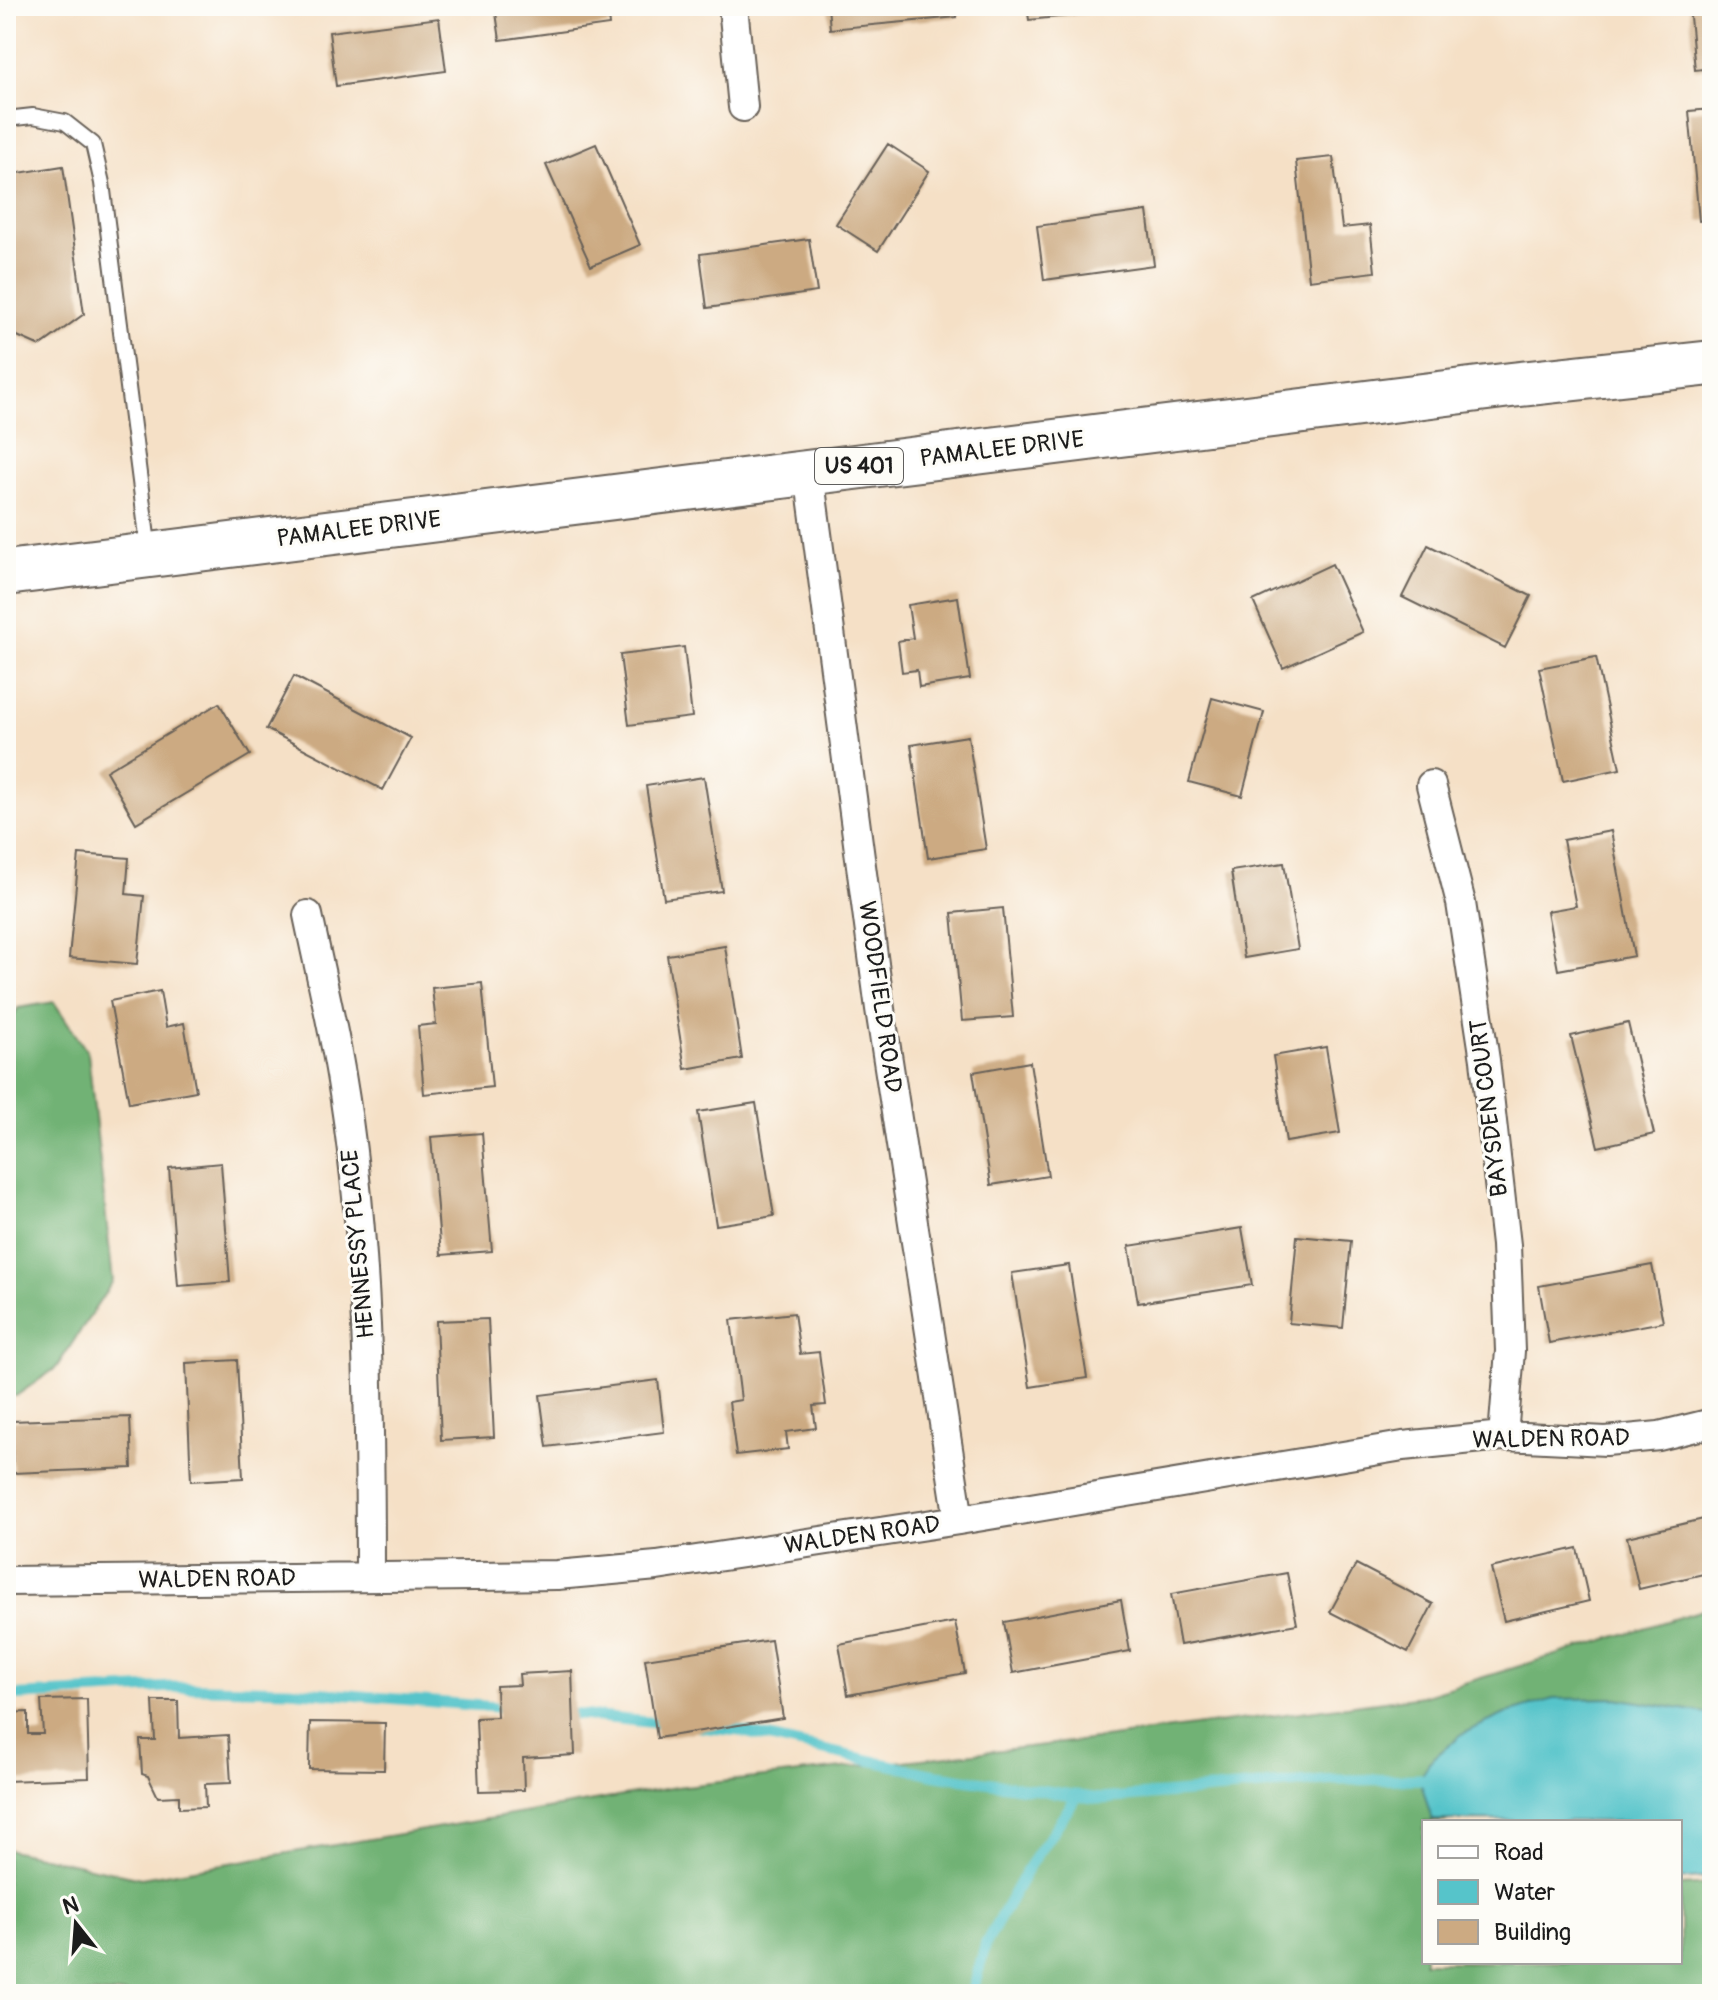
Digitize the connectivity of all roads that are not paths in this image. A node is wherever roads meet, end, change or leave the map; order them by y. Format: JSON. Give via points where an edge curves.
{"nodes":[{"id":1,"x":733,"y":6,"type":"edge"},
{"id":2,"x":743,"y":107,"type":"dead end"},
{"id":3,"x":6,"y":119,"type":"edge"},
{"id":4,"x":1712,"y":363,"type":"edge"},
{"id":5,"x":809,"y":473,"type":"junction"},
{"id":6,"x":149,"y":555,"type":"junction"},
{"id":7,"x":6,"y":573,"type":"edge"},
{"id":8,"x":1431,"y":785,"type":"dead end"},
{"id":9,"x":308,"y":915,"type":"dead end"},
{"id":10,"x":1712,"y":1423,"type":"edge"},
{"id":11,"x":1503,"y":1436,"type":"junction"},
{"id":12,"x":959,"y":1520,"type":"junction"},
{"id":13,"x":370,"y":1577,"type":"junction"},
{"id":14,"x":6,"y":1581,"type":"edge"}],
"edges":[{"from":1,"to":2,"type":"street"},
{"from":3,"to":6,"type":"lane","via":[[33,116],[65,122],[93,144]]},
{"from":4,"to":5,"type":"main road","name":"PAMALEE DRIVE","number":"US 401"},
{"from":5,"to":6,"type":"main road","name":"PAMALEE DRIVE","number":"US 401"},
{"from":5,"to":12,"type":"street","name":"WOODFIELD ROAD","via":[[880,1009]]},
{"from":6,"to":7,"type":"main road","name":"PAMALEE DRIVE","number":"US 401"},
{"from":8,"to":11,"type":"street","name":"BAYSDEN COURT","via":[[1461,903],[1506,1245],[1510,1351]]},
{"from":9,"to":13,"type":"street","name":"HENNESSY PLACE","via":[[341,1076],[362,1250],[370,1401]]},
{"from":10,"to":11,"type":"street","name":"WALDEN ROAD","via":[[1606,1441]]},
{"from":11,"to":12,"type":"street","name":"WALDEN ROAD","via":[[1403,1446]]},
{"from":12,"to":13,"type":"street","name":"WALDEN ROAD","via":[[657,1566],[557,1575]]},
{"from":13,"to":14,"type":"street","name":"WALDEN ROAD"}]}
